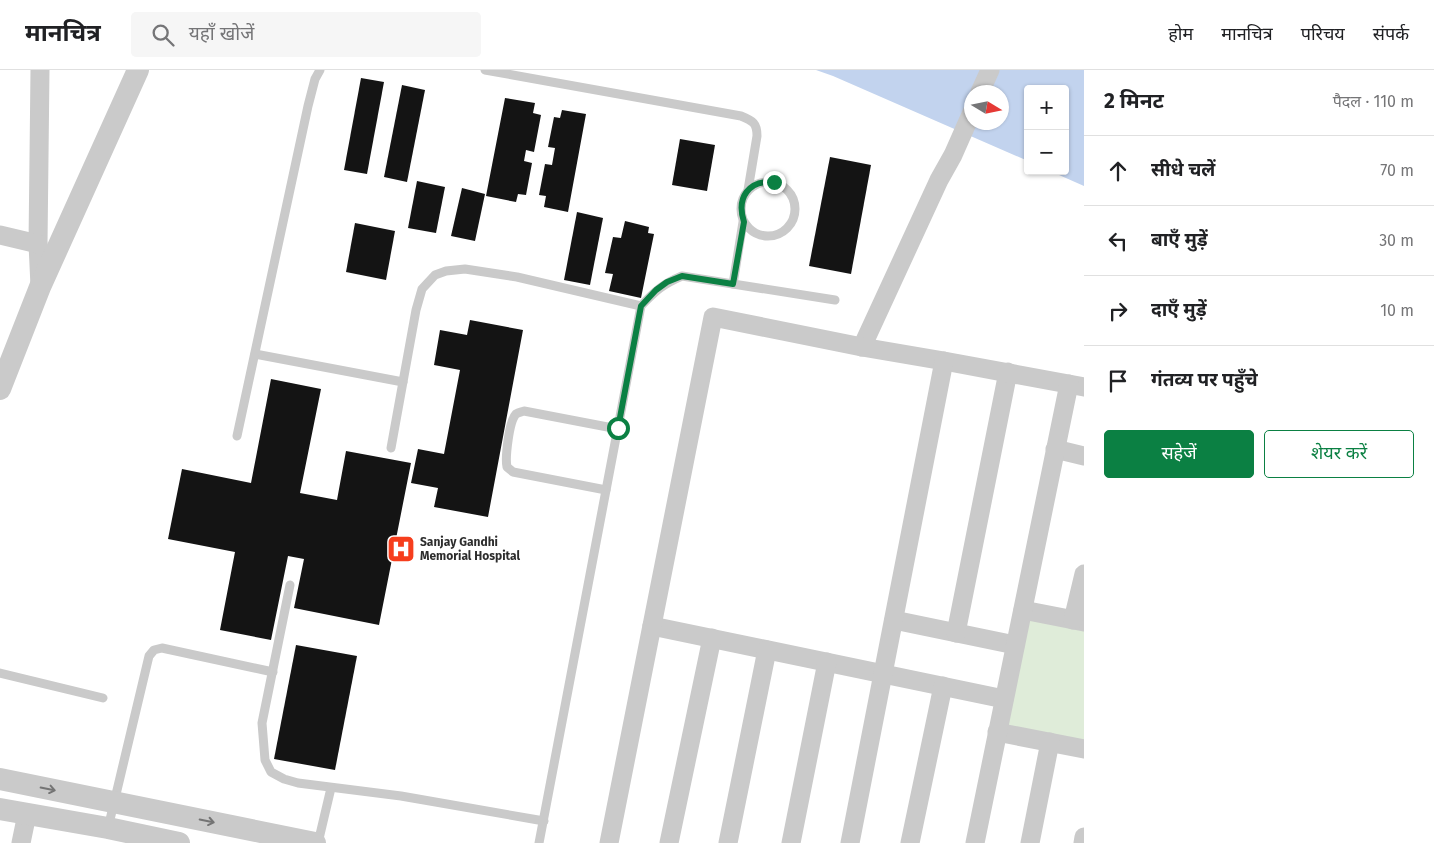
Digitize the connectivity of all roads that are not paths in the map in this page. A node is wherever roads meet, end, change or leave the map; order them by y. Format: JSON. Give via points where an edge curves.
{"nodes":[{"id":1,"x":40,"y":70,"type":"edge"},
{"id":2,"x":138,"y":70,"type":"edge"},
{"id":3,"x":320,"y":70,"type":"edge"},
{"id":4,"x":485,"y":70,"type":"edge"},
{"id":5,"x":990,"y":70,"type":"edge"},
{"id":6,"x":983,"y":85,"type":"edge"},
{"id":7,"x":964,"y":130,"type":"edge"},
{"id":8,"x":748,"y":190,"type":"junction"},
{"id":9,"x":744,"y":222,"type":"junction"},
{"id":10,"x":0,"y":235,"type":"edge"},
{"id":11,"x":38,"y":244,"type":"junction"},
{"id":12,"x":733,"y":284,"type":"junction"},
{"id":13,"x":40,"y":287,"type":"junction"},
{"id":14,"x":835,"y":300,"type":"dead end"},
{"id":15,"x":641,"y":306,"type":"junction"},
{"id":16,"x":862,"y":347,"type":"junction"},
{"id":17,"x":256,"y":354,"type":"junction"},
{"id":18,"x":944,"y":361,"type":"junction"},
{"id":19,"x":1008,"y":372,"type":"junction"},
{"id":20,"x":403,"y":382,"type":"junction"},
{"id":21,"x":1076,"y":385,"type":"edge"},
{"id":22,"x":0,"y":389,"type":"edge"},
{"id":23,"x":618,"y":428,"type":"junction"},
{"id":24,"x":237,"y":436,"type":"dead end"},
{"id":25,"x":391,"y":448,"type":"dead end"},
{"id":26,"x":1055,"y":449,"type":"junction"},
{"id":27,"x":1084,"y":456,"type":"edge"},
{"id":28,"x":606,"y":490,"type":"junction"},
{"id":29,"x":1084,"y":574,"type":"edge"},
{"id":30,"x":290,"y":585,"type":"dead end"},
{"id":31,"x":1022,"y":610,"type":"junction"},
{"id":32,"x":894,"y":620,"type":"junction"},
{"id":33,"x":1079,"y":621,"type":"edge"},
{"id":34,"x":652,"y":626,"type":"junction"},
{"id":35,"x":956,"y":633,"type":"junction"},
{"id":36,"x":712,"y":638,"type":"junction"},
{"id":37,"x":1015,"y":645,"type":"junction"},
{"id":38,"x":767,"y":650,"type":"junction"},
{"id":39,"x":827,"y":662,"type":"junction"},
{"id":40,"x":273,"y":672,"type":"junction"},
{"id":41,"x":0,"y":673,"type":"edge"},
{"id":42,"x":883,"y":674,"type":"junction"},
{"id":43,"x":943,"y":686,"type":"junction"},
{"id":44,"x":102,"y":698,"type":"dead end"},
{"id":45,"x":1004,"y":698,"type":"junction"},
{"id":46,"x":997,"y":732,"type":"junction"},
{"id":47,"x":1050,"y":742,"type":"junction"},
{"id":48,"x":1084,"y":749,"type":"edge"},
{"id":49,"x":0,"y":779,"type":"edge"},
{"id":50,"x":331,"y":788,"type":"junction"},
{"id":51,"x":114,"y":802,"type":"junction"},
{"id":52,"x":0,"y":809,"type":"edge"},
{"id":53,"x":27,"y":814,"type":"junction"},
{"id":54,"x":544,"y":821,"type":"junction"},
{"id":55,"x":122,"y":834,"type":"edge"},
{"id":56,"x":1084,"y":837,"type":"edge"},
{"id":57,"x":21,"y":843,"type":"edge"},
{"id":58,"x":179,"y":843,"type":"edge"},
{"id":59,"x":316,"y":843,"type":"edge"},
{"id":60,"x":539,"y":843,"type":"edge"},
{"id":61,"x":609,"y":843,"type":"edge"},
{"id":62,"x":669,"y":843,"type":"edge"},
{"id":63,"x":728,"y":843,"type":"edge"},
{"id":64,"x":791,"y":843,"type":"edge"},
{"id":65,"x":850,"y":843,"type":"edge"},
{"id":66,"x":910,"y":843,"type":"edge"},
{"id":67,"x":975,"y":843,"type":"edge"},
{"id":68,"x":1030,"y":843,"type":"edge"},
{"id":69,"x":1083,"y":843,"type":"edge"}],
"edges":[{"from":1,"to":11,"type":"street"},
{"from":2,"to":13,"type":"street"},
{"from":3,"to":17,"type":"lane","via":[[308,106]]},
{"from":4,"to":8,"type":"lane","via":[[742,116],[757,128]]},
{"from":5,"to":6,"type":"street"},
{"from":7,"to":16,"type":"street"},
{"from":8,"to":9,"type":"lane","via":[[741,205]]},
{"from":8,"to":9,"type":"lane","via":[[760,183],[774,182],[792,195],[795,208],[792,222],[780,234],[755,234]]},
{"from":9,"to":12,"type":"lane"},
{"from":10,"to":11,"type":"street"},
{"from":11,"to":13,"type":"street"},
{"from":12,"to":14,"type":"lane"},
{"from":12,"to":15,"type":"lane","via":[[682,276],[656,290]]},
{"from":13,"to":22,"type":"street"},
{"from":15,"to":20,"type":"lane","via":[[517,277],[465,269],[446,271],[435,275],[422,289]]},
{"from":15,"to":23,"type":"lane"},
{"from":16,"to":18,"type":"street"},
{"from":16,"to":34,"type":"street","via":[[713,317]]},
{"from":17,"to":20,"type":"lane"},
{"from":17,"to":24,"type":"lane"},
{"from":18,"to":19,"type":"street"},
{"from":18,"to":32,"type":"street"},
{"from":19,"to":21,"type":"street"},
{"from":19,"to":35,"type":"street"},
{"from":20,"to":25,"type":"lane"},
{"from":21,"to":26,"type":"street"},
{"from":23,"to":28,"type":"lane"},
{"from":23,"to":28,"type":"lane","via":[[524,410],[516,414],[512,423],[506,461],[513,472]]},
{"from":26,"to":27,"type":"street"},
{"from":26,"to":31,"type":"street"},
{"from":28,"to":54,"type":"lane"},
{"from":29,"to":33,"type":"street"},
{"from":30,"to":40,"type":"lane"},
{"from":31,"to":33,"type":"street"},
{"from":31,"to":37,"type":"street"},
{"from":32,"to":35,"type":"street"},
{"from":32,"to":42,"type":"street"},
{"from":34,"to":36,"type":"street"},
{"from":34,"to":61,"type":"street"},
{"from":35,"to":37,"type":"street"},
{"from":36,"to":38,"type":"street"},
{"from":36,"to":62,"type":"street"},
{"from":37,"to":45,"type":"street"},
{"from":38,"to":39,"type":"street"},
{"from":38,"to":63,"type":"street"},
{"from":39,"to":42,"type":"street"},
{"from":39,"to":64,"type":"street"},
{"from":40,"to":50,"type":"lane","via":[[262,723],[265,760],[271,772],[284,779]]},
{"from":40,"to":51,"type":"lane","via":[[162,648],[154,650],[149,656]]},
{"from":41,"to":44,"type":"lane"},
{"from":42,"to":43,"type":"street"},
{"from":42,"to":65,"type":"street"},
{"from":43,"to":45,"type":"street"},
{"from":43,"to":66,"type":"street"},
{"from":45,"to":46,"type":"street"},
{"from":46,"to":47,"type":"street"},
{"from":46,"to":67,"type":"street"},
{"from":47,"to":48,"type":"street"},
{"from":47,"to":68,"type":"street"},
{"from":49,"to":51,"type":"street","one_way":true},
{"from":50,"to":54,"type":"lane","via":[[402,796]]},
{"from":50,"to":59,"type":"lane"},
{"from":51,"to":55,"type":"lane"},
{"from":51,"to":59,"type":"street","one_way":true},
{"from":52,"to":53,"type":"street"},
{"from":53,"to":55,"type":"street"},
{"from":53,"to":57,"type":"street"},
{"from":54,"to":60,"type":"lane"},
{"from":55,"to":58,"type":"street"},
{"from":56,"to":69,"type":"street"}]}
